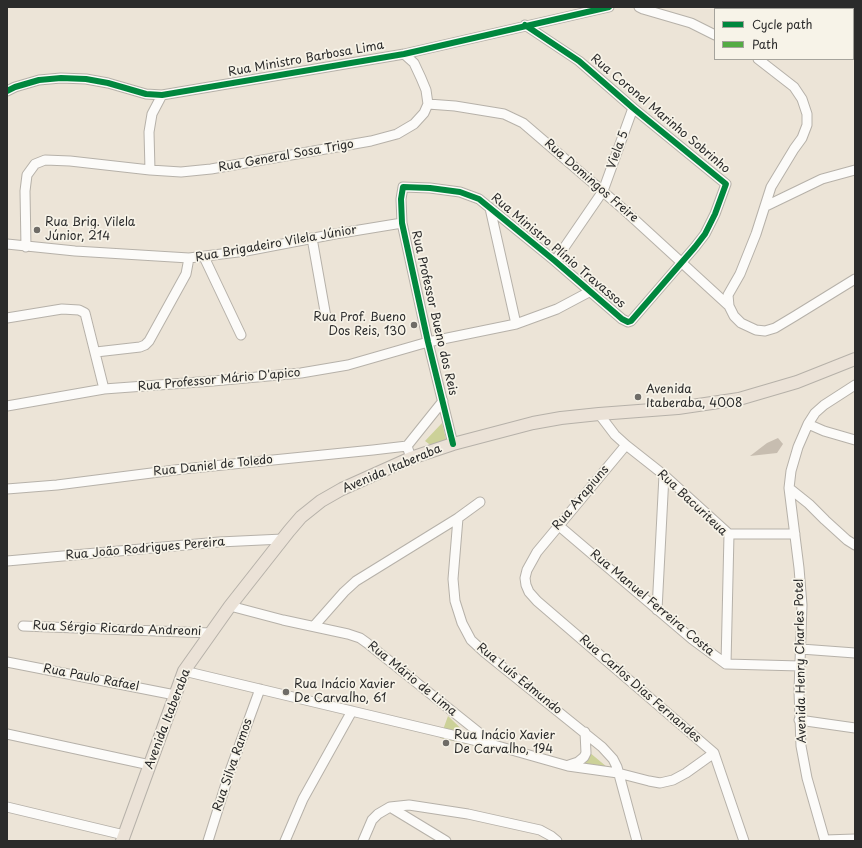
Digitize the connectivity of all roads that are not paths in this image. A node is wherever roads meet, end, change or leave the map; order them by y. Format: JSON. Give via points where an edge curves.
{"nodes":[{"id":1,"x":609,"y":7,"type":"edge"},
{"id":2,"x":642,"y":8,"type":"edge"},
{"id":3,"x":525,"y":25,"type":"junction"},
{"id":4,"x":714,"y":34,"type":"edge"},
{"id":5,"x":404,"y":54,"type":"junction"},
{"id":6,"x":759,"y":60,"type":"edge"},
{"id":7,"x":7,"y":91,"type":"edge"},
{"id":8,"x":162,"y":95,"type":"junction"},
{"id":9,"x":428,"y":104,"type":"junction"},
{"id":10,"x":633,"y":108,"type":"junction"},
{"id":11,"x":150,"y":170,"type":"junction"},
{"id":12,"x":855,"y":170,"type":"edge"},
{"id":13,"x":403,"y":187,"type":"joint"},
{"id":14,"x":603,"y":191,"type":"junction"},
{"id":15,"x":766,"y":206,"type":"junction"},
{"id":16,"x":490,"y":208,"type":"junction"},
{"id":17,"x":402,"y":223,"type":"junction"},
{"id":18,"x":312,"y":238,"type":"junction"},
{"id":19,"x":7,"y":244,"type":"edge"},
{"id":20,"x":26,"y":247,"type":"junction"},
{"id":21,"x":204,"y":257,"type":"junction"},
{"id":22,"x":190,"y":258,"type":"junction"},
{"id":23,"x":554,"y":261,"type":"junction"},
{"id":24,"x":683,"y":262,"type":"junction"},
{"id":25,"x":855,"y":278,"type":"edge"},
{"id":26,"x":589,"y":292,"type":"junction"},
{"id":27,"x":729,"y":306,"type":"junction"},
{"id":28,"x":326,"y":317,"type":"dead end"},
{"id":29,"x":7,"y":318,"type":"edge"},
{"id":30,"x":516,"y":324,"type":"junction"},
{"id":31,"x":241,"y":335,"type":"dead end"},
{"id":32,"x":428,"y":342,"type":"junction"},
{"id":33,"x":96,"y":352,"type":"junction"},
{"id":34,"x":855,"y":359,"type":"edge"},
{"id":35,"x":855,"y":385,"type":"edge"},
{"id":36,"x":104,"y":389,"type":"junction"},
{"id":37,"x":443,"y":401,"type":"junction"},
{"id":38,"x":7,"y":406,"type":"edge"},
{"id":39,"x":599,"y":414,"type":"junction"},
{"id":40,"x":808,"y":424,"type":"junction"},
{"id":41,"x":855,"y":440,"type":"edge"},
{"id":42,"x":453,"y":444,"type":"junction"},
{"id":43,"x":626,"y":445,"type":"junction"},
{"id":44,"x":407,"y":446,"type":"junction"},
{"id":45,"x":411,"y":458,"type":"junction"},
{"id":46,"x":664,"y":475,"type":"junction"},
{"id":47,"x":789,"y":488,"type":"junction"},
{"id":48,"x":7,"y":489,"type":"edge"},
{"id":49,"x":480,"y":502,"type":"dead end"},
{"id":50,"x":458,"y":518,"type":"junction"},
{"id":51,"x":558,"y":525,"type":"junction"},
{"id":52,"x":729,"y":534,"type":"junction"},
{"id":53,"x":795,"y":534,"type":"junction"},
{"id":54,"x":283,"y":539,"type":"junction"},
{"id":55,"x":855,"y":545,"type":"edge"},
{"id":56,"x":537,"y":552,"type":"joint"},
{"id":57,"x":7,"y":561,"type":"edge"},
{"id":58,"x":230,"y":606,"type":"junction"},
{"id":59,"x":657,"y":610,"type":"junction"},
{"id":60,"x":23,"y":626,"type":"dead end"},
{"id":61,"x":314,"y":626,"type":"junction"},
{"id":62,"x":211,"y":633,"type":"junction"},
{"id":63,"x":801,"y":649,"type":"junction"},
{"id":64,"x":855,"y":653,"type":"edge"},
{"id":65,"x":7,"y":662,"type":"edge"},
{"id":66,"x":726,"y":664,"type":"junction"},
{"id":67,"x":800,"y":666,"type":"junction"},
{"id":68,"x":184,"y":671,"type":"junction"},
{"id":69,"x":260,"y":690,"type":"junction"},
{"id":70,"x":175,"y":695,"type":"junction"},
{"id":71,"x":352,"y":711,"type":"junction"},
{"id":72,"x":799,"y":720,"type":"junction"},
{"id":73,"x":855,"y":728,"type":"edge"},
{"id":74,"x":585,"y":732,"type":"junction"},
{"id":75,"x":7,"y":734,"type":"edge"},
{"id":76,"x":494,"y":745,"type":"junction"},
{"id":77,"x":714,"y":753,"type":"junction"},
{"id":78,"x":150,"y":765,"type":"junction"},
{"id":79,"x":568,"y":766,"type":"junction"},
{"id":80,"x":618,"y":773,"type":"junction"},
{"id":81,"x":7,"y":807,"type":"edge"},
{"id":82,"x":390,"y":807,"type":"junction"},
{"id":83,"x":123,"y":838,"type":"edge"},
{"id":84,"x":855,"y":838,"type":"edge"},
{"id":85,"x":208,"y":841,"type":"edge"},
{"id":86,"x":285,"y":841,"type":"edge"},
{"id":87,"x":363,"y":841,"type":"edge"},
{"id":88,"x":446,"y":841,"type":"edge"},
{"id":89,"x":557,"y":841,"type":"edge"},
{"id":90,"x":638,"y":841,"type":"edge"},
{"id":91,"x":744,"y":841,"type":"edge"},
{"id":92,"x":825,"y":841,"type":"edge"}],
"edges":[{"from":1,"to":3,"type":"street","name":"Rua Ministro Barbosa Lima"},
{"from":2,"to":4,"type":"street","via":[[691,23]]},
{"from":3,"to":5,"type":"street","name":"Rua Ministro Barbosa Lima"},
{"from":3,"to":10,"type":"street","name":"Rua Coronel Marinho Sobrinho","via":[[579,61]]},
{"from":5,"to":8,"type":"street","name":"Rua Ministro Barbosa Lima"},
{"from":5,"to":9,"type":"street","via":[[414,63],[426,90]]},
{"from":6,"to":15,"type":"street","via":[[794,88],[802,99],[807,114],[807,125],[802,138],[771,187]]},
{"from":7,"to":8,"type":"street","name":"Rua Ministro Barbosa Lima","via":[[39,80],[61,78],[86,79],[146,94]]},
{"from":8,"to":11,"type":"street","via":[[152,114],[149,132]]},
{"from":9,"to":11,"type":"street","name":"Rua General Sosa Trigo","via":[[414,124],[397,134],[371,141],[211,169],[181,172]]},
{"from":9,"to":14,"type":"street","name":"Rua Domingos Freire","via":[[504,114],[523,123]]},
{"from":10,"to":14,"type":"street","name":"Viela 5"},
{"from":10,"to":24,"type":"street","name":"Rua Coronel Marinho Sobrinho","via":[[726,184],[705,234]]},
{"from":11,"to":20,"type":"street","name":"Rua General Sosa Trigo","via":[[70,161],[45,160],[35,164],[27,175],[25,191]]},
{"from":12,"to":15,"type":"street","via":[[822,179]]},
{"from":13,"to":16,"type":"street","name":"Rua Ministro Plínio Travassos","via":[[460,192],[479,199]]},
{"from":13,"to":17,"type":"street","name":"Rua Professor Bueno dos Reis"},
{"from":14,"to":23,"type":"street","name":"Viela 5"},
{"from":14,"to":24,"type":"street","name":"Rua Domingos Freire"},
{"from":15,"to":27,"type":"street","via":[[740,274],[728,295]]},
{"from":16,"to":23,"type":"street","name":"Rua Ministro Plínio Travassos"},
{"from":16,"to":30,"type":"street"},
{"from":17,"to":18,"type":"street","name":"Rua Brigadeiro Vilela Júnior"},
{"from":17,"to":32,"type":"street","name":"Rua Professor Bueno dos Reis"},
{"from":18,"to":21,"type":"street","name":"Rua Brigadeiro Vilela Júnior"},
{"from":18,"to":28,"type":"street"},
{"from":19,"to":20,"type":"street","name":"Rua Brigadeiro Vilela Júnior"},
{"from":20,"to":22,"type":"street","name":"Rua Brigadeiro Vilela Júnior"},
{"from":21,"to":22,"type":"street","name":"Rua Brigadeiro Vilela Júnior"},
{"from":21,"to":31,"type":"street"},
{"from":22,"to":33,"type":"street","via":[[186,274],[149,341],[145,345]]},
{"from":23,"to":26,"type":"street","name":"Rua Ministro Plínio Travassos"},
{"from":24,"to":26,"type":"street","name":"Rua Ministro Plínio Travassos","via":[[628,322]]},
{"from":24,"to":27,"type":"street","name":"Rua Domingos Freire"},
{"from":25,"to":27,"type":"street","name":"Rua Domingos Freire","via":[[775,328],[765,331],[741,323]]},
{"from":26,"to":30,"type":"street","name":"Rua Professor Mário D'apico","via":[[557,309]]},
{"from":29,"to":33,"type":"street","via":[[62,310],[85,312]]},
{"from":30,"to":32,"type":"street","name":"Rua Professor Mário D'apico"},
{"from":32,"to":36,"type":"street","name":"Rua Professor Mário D'apico","via":[[348,364],[300,373]]},
{"from":32,"to":37,"type":"street","name":"Rua Professor Bueno dos Reis"},
{"from":33,"to":36,"type":"street"},
{"from":34,"to":39,"type":"main road","name":"Avenida Itaberaba","via":[[797,382],[739,399],[678,408]]},
{"from":35,"to":40,"type":"street","name":"Avenida Henry Charles Potel","via":[[824,405]]},
{"from":36,"to":38,"type":"street","name":"Rua Professor Mário D'apico"},
{"from":37,"to":42,"type":"street","name":"Rua Professor Bueno dos Reis"},
{"from":37,"to":44,"type":"street"},
{"from":39,"to":42,"type":"main road","name":"Avenida Itaberaba","via":[[534,423]]},
{"from":39,"to":43,"type":"street","name":"Rua Bacuriteua"},
{"from":40,"to":41,"type":"street"},
{"from":40,"to":47,"type":"street","name":"Avenida Henry Charles Potel","via":[[798,447]]},
{"from":42,"to":45,"type":"main road","name":"Avenida Itaberaba"},
{"from":43,"to":46,"type":"street","name":"Rua Bacuriteua"},
{"from":43,"to":51,"type":"street","name":"Rua Arapiuns"},
{"from":44,"to":45,"type":"street"},
{"from":44,"to":48,"type":"street","name":"Rua Daniel de Toledo"},
{"from":45,"to":54,"type":"main road","name":"Avenida Itaberaba","via":[[321,501],[301,517]]},
{"from":46,"to":52,"type":"street","name":"Rua Bacuriteua"},
{"from":46,"to":59,"type":"street"},
{"from":47,"to":53,"type":"street","name":"Avenida Henry Charles Potel"},
{"from":47,"to":55,"type":"street"},
{"from":49,"to":50,"type":"street"},
{"from":50,"to":61,"type":"street","via":[[356,581]]},
{"from":50,"to":74,"type":"street","name":"Rua Luís Edmundo","via":[[453,573],[455,601],[471,640]]},
{"from":51,"to":56,"type":"street","name":"Rua Arapiuns"},
{"from":51,"to":59,"type":"street","name":"Rua Manuel Ferreira Costa"},
{"from":52,"to":53,"type":"street"},
{"from":52,"to":66,"type":"street","name":"Rua Bacuriteua"},
{"from":53,"to":63,"type":"street","name":"Avenida Henry Charles Potel","via":[[802,605]]},
{"from":54,"to":57,"type":"street","name":"Rua João Rodrigues Pereira","via":[[219,542]]},
{"from":54,"to":58,"type":"main road","name":"Avenida Itaberaba"},
{"from":56,"to":77,"type":"street","name":"Rua Carlos Dias Fernandes","via":[[525,578],[529,592]]},
{"from":58,"to":61,"type":"street","name":"Rua Mário de Lima"},
{"from":58,"to":62,"type":"main road","name":"Avenida Itaberaba"},
{"from":59,"to":66,"type":"street","name":"Rua Manuel Ferreira Costa"},
{"from":60,"to":62,"type":"street","name":"Rua Sérgio Ricardo Andreoni"},
{"from":61,"to":76,"type":"street","name":"Rua Mário de Lima","via":[[348,634],[367,643]]},
{"from":62,"to":68,"type":"main road","name":"Avenida Itaberaba"},
{"from":63,"to":64,"type":"street"},
{"from":63,"to":67,"type":"street","name":"Avenida Henry Charles Potel"},
{"from":65,"to":70,"type":"street","name":"Rua Paulo Rafael"},
{"from":66,"to":67,"type":"street","name":"Rua Manuel Ferreira Costa"},
{"from":67,"to":72,"type":"street","name":"Avenida Henry Charles Potel"},
{"from":68,"to":69,"type":"street"},
{"from":68,"to":70,"type":"main road","name":"Avenida Itaberaba"},
{"from":69,"to":71,"type":"street"},
{"from":69,"to":85,"type":"street","name":"Rua Silva Ramos"},
{"from":70,"to":78,"type":"main road","name":"Avenida Itaberaba"},
{"from":71,"to":76,"type":"street"},
{"from":71,"to":86,"type":"street","via":[[303,799]]},
{"from":72,"to":73,"type":"street"},
{"from":72,"to":92,"type":"street","name":"Avenida Henry Charles Potel","via":[[803,762]]},
{"from":74,"to":79,"type":"street","via":[[584,758]]},
{"from":74,"to":80,"type":"street","name":"Rua Luís Edmundo","via":[[613,759]]},
{"from":75,"to":78,"type":"street"},
{"from":76,"to":79,"type":"street"},
{"from":77,"to":80,"type":"street","via":[[686,773],[660,783]]},
{"from":77,"to":91,"type":"street"},
{"from":78,"to":83,"type":"main road","name":"Avenida Itaberaba"},
{"from":79,"to":80,"type":"street"},
{"from":80,"to":90,"type":"street","name":"Rua Luís Edmundo"},
{"from":81,"to":83,"type":"street"},
{"from":82,"to":87,"type":"street","via":[[372,820]]},
{"from":82,"to":88,"type":"street"},
{"from":82,"to":89,"type":"street","via":[[409,804],[468,814],[540,830]]},
{"from":84,"to":92,"type":"street"}]}
